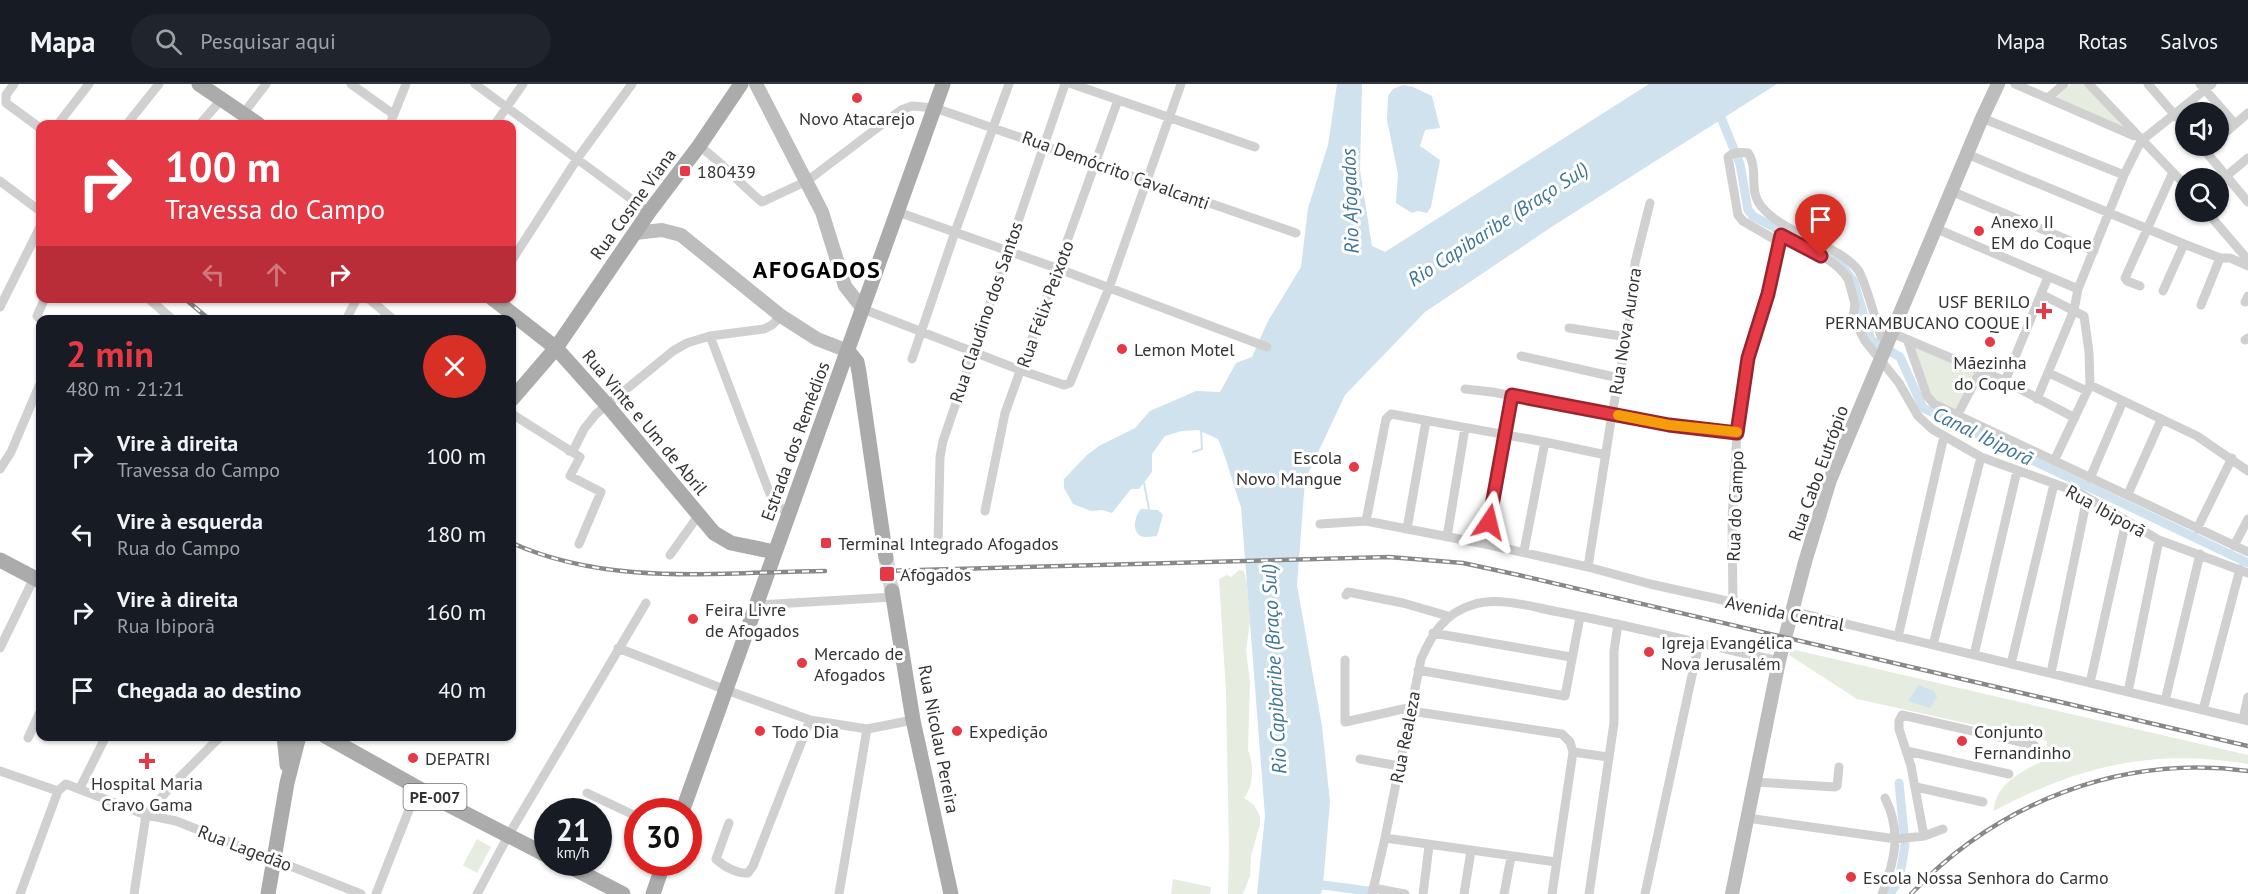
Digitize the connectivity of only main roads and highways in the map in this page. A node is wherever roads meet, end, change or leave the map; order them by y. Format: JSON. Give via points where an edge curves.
{"nodes":[{"id":1,"x":741,"y":84,"type":"edge"},
{"id":2,"x":943,"y":84,"type":"edge"},
{"id":3,"x":211,"y":90,"type":"edge"},
{"id":4,"x":252,"y":120,"type":"edge"},
{"id":5,"x":498,"y":303,"type":"edge"},
{"id":6,"x":514,"y":315,"type":"edge"},
{"id":7,"x":516,"y":317,"type":"edge"},
{"id":8,"x":556,"y":348,"type":"junction"},
{"id":9,"x":848,"y":351,"type":"junction"},
{"id":10,"x":516,"y":394,"type":"edge"},
{"id":11,"x":775,"y":552,"type":"junction"},
{"id":12,"x":886,"y":558,"type":"tunnel mouth"},
{"id":13,"x":0,"y":560,"type":"edge"},
{"id":14,"x":36,"y":578,"type":"edge"},
{"id":15,"x":893,"y":594,"type":"tunnel mouth"},
{"id":16,"x":284,"y":741,"type":"edge"},
{"id":17,"x":298,"y":741,"type":"edge"},
{"id":18,"x":334,"y":741,"type":"edge"},
{"id":19,"x":286,"y":783,"type":"junction"},
{"id":20,"x":687,"y":798,"type":"edge"},
{"id":21,"x":534,"y":849,"type":"edge"},
{"id":22,"x":588,"y":876,"type":"edge"},
{"id":23,"x":659,"y":876,"type":"edge"},
{"id":24,"x":268,"y":894,"type":"edge"},
{"id":25,"x":623,"y":894,"type":"edge"},
{"id":26,"x":653,"y":894,"type":"edge"},
{"id":27,"x":951,"y":894,"type":"edge"}],
"edges":[{"from":1,"to":8,"type":"main road","name":"Rua Cosme Viana"},
{"from":2,"to":9,"type":"main road","name":"Estrada dos Remédios"},
{"from":3,"to":4,"type":"main road"},
{"from":5,"to":6,"type":"main road","name":"Rua Vinte e Um de Abril"},
{"from":7,"to":8,"type":"main road","name":"Rua Vinte e Um de Abril"},
{"from":8,"to":10,"type":"main road","name":"Rua Cosme Viana"},
{"from":8,"to":11,"type":"main road","name":"Rua Vinte e Um de Abril","via":[[698,516],[722,539]]},
{"from":9,"to":11,"type":"main road","name":"Estrada dos Remédios"},
{"from":9,"to":12,"type":"main road","via":[[859,372]]},
{"from":11,"to":20,"type":"main road","name":"Estrada dos Remédios"},
{"from":13,"to":14,"type":"main road"},
{"from":15,"to":27,"type":"main road","name":"Rua Nicolau Pereira","via":[[913,720]]},
{"from":16,"to":19,"type":"main road"},
{"from":17,"to":19,"type":"main road"},
{"from":18,"to":21,"type":"main road","number":"PE-007"},
{"from":19,"to":24,"type":"main road"},
{"from":22,"to":25,"type":"main road"},
{"from":23,"to":26,"type":"main road"}]}
